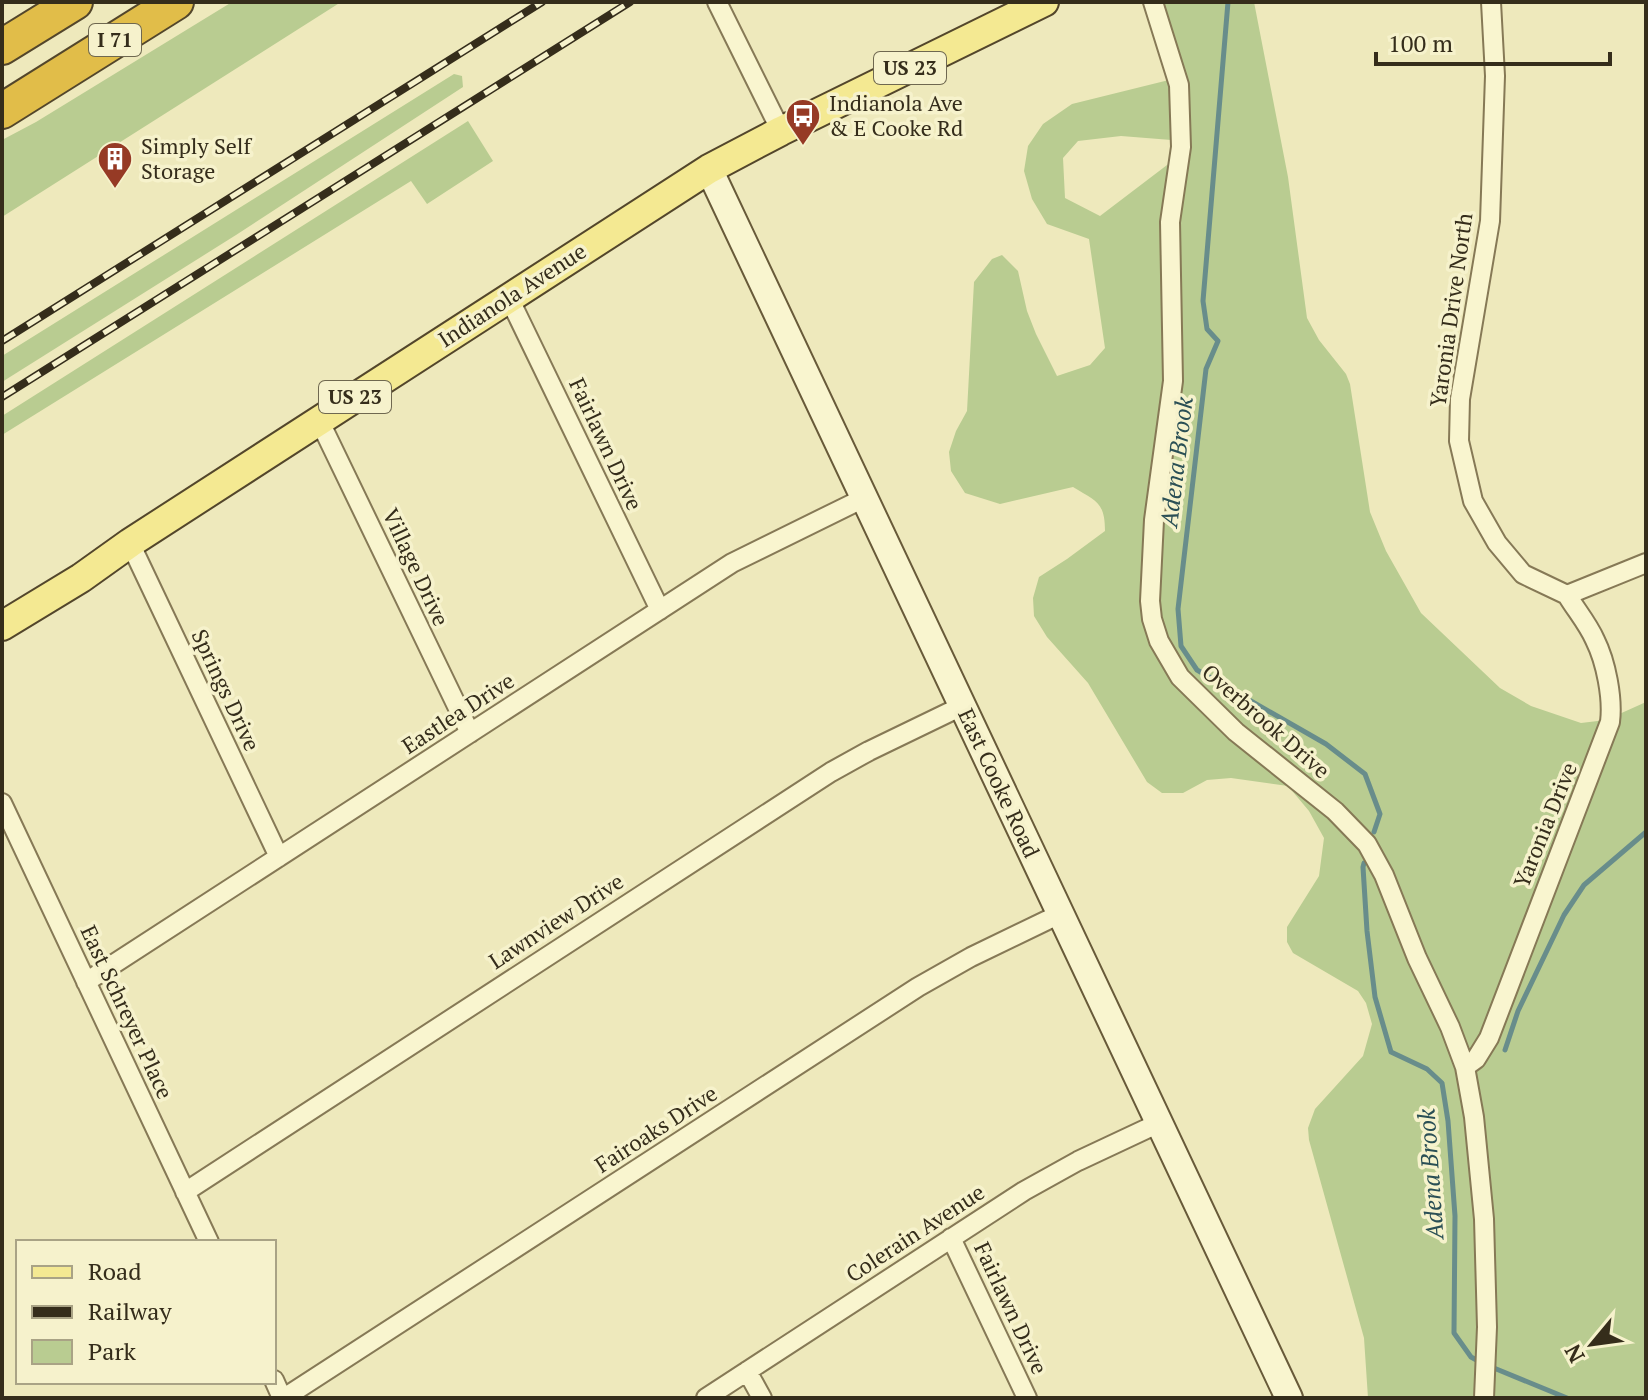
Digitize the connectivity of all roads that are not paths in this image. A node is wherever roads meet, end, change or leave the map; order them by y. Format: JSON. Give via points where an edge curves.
{"nodes":[{"id":1,"x":55,"y":2,"type":"edge"},
{"id":2,"x":75,"y":2,"type":"edge"},
{"id":3,"x":176,"y":2,"type":"edge"},
{"id":4,"x":195,"y":2,"type":"edge"},
{"id":5,"x":717,"y":2,"type":"edge"},
{"id":6,"x":1044,"y":2,"type":"edge"},
{"id":7,"x":1153,"y":2,"type":"edge"},
{"id":8,"x":1491,"y":2,"type":"edge"},
{"id":9,"x":2,"y":44,"type":"edge"},
{"id":10,"x":54,"y":78,"type":"junction"},
{"id":11,"x":2,"y":111,"type":"edge"},
{"id":12,"x":781,"y":131,"type":"junction"},
{"id":13,"x":709,"y":169,"type":"junction"},
{"id":14,"x":509,"y":298,"type":"junction"},
{"id":15,"x":319,"y":420,"type":"junction"},
{"id":16,"x":864,"y":498,"type":"junction"},
{"id":17,"x":130,"y":543,"type":"junction"},
{"id":18,"x":1646,"y":563,"type":"edge"},
{"id":19,"x":1567,"y":595,"type":"junction"},
{"id":20,"x":660,"y":610,"type":"junction"},
{"id":21,"x":2,"y":626,"type":"edge"},
{"id":22,"x":962,"y":706,"type":"junction"},
{"id":23,"x":470,"y":733,"type":"junction"},
{"id":24,"x":2,"y":803,"type":"edge"},
{"id":25,"x":279,"y":857,"type":"junction"},
{"id":26,"x":1060,"y":914,"type":"junction"},
{"id":27,"x":86,"y":982,"type":"junction"},
{"id":28,"x":1465,"y":1067,"type":"junction"},
{"id":29,"x":1159,"y":1123,"type":"junction"},
{"id":30,"x":185,"y":1192,"type":"junction"},
{"id":31,"x":951,"y":1238,"type":"junction"},
{"id":32,"x":208,"y":1240,"type":"edge"},
{"id":33,"x":747,"y":1371,"type":"junction"},
{"id":34,"x":1484,"y":1395,"type":"edge"},
{"id":35,"x":283,"y":1398,"type":"edge"},
{"id":36,"x":706,"y":1398,"type":"edge"},
{"id":37,"x":762,"y":1398,"type":"edge"},
{"id":38,"x":1027,"y":1398,"type":"edge"},
{"id":39,"x":1289,"y":1398,"type":"edge"}],
"edges":[{"from":1,"to":9,"type":"highway"},
{"from":2,"to":9,"type":"highway","number":"I 71"},
{"from":3,"to":10,"type":"highway","number":"I 71"},
{"from":4,"to":10,"type":"highway"},
{"from":5,"to":12,"type":"street"},
{"from":6,"to":12,"type":"main road","name":"Indianola Avenue","number":"US 23"},
{"from":7,"to":28,"type":"street","name":"Overbrook Drive","via":[[1179,85],[1181,147],[1170,222],[1173,381],[1154,520],[1152,619],[1180,677],[1367,844]]},
{"from":8,"to":19,"type":"street","name":"Yaronia Drive North","via":[[1495,82],[1490,221],[1460,399],[1459,441],[1473,501],[1497,543],[1523,574]]},
{"from":10,"to":11,"type":"highway","number":"I 71"},
{"from":12,"to":13,"type":"main road","name":"Indianola Avenue","number":"US 23"},
{"from":13,"to":14,"type":"main road","name":"Indianola Avenue","number":"US 23"},
{"from":13,"to":16,"type":"main road","name":"East Cooke Road"},
{"from":14,"to":15,"type":"main road","name":"Indianola Avenue","number":"US 23"},
{"from":14,"to":20,"type":"street","name":"Fairlawn Drive"},
{"from":15,"to":17,"type":"main road","name":"Indianola Avenue","number":"US 23"},
{"from":15,"to":23,"type":"street","name":"Village Drive"},
{"from":16,"to":20,"type":"street","name":"Eastlea Drive","via":[[732,563]]},
{"from":16,"to":22,"type":"main road","name":"East Cooke Road"},
{"from":17,"to":21,"type":"main road","name":"Indianola Avenue","number":"US 23"},
{"from":17,"to":25,"type":"street","name":"Springs Drive"},
{"from":18,"to":19,"type":"street"},
{"from":19,"to":28,"type":"street","name":"Yaronia Drive","via":[[1595,640],[1607,677],[1610,722],[1489,1038]]},
{"from":20,"to":23,"type":"street","name":"Eastlea Drive"},
{"from":22,"to":26,"type":"main road","name":"East Cooke Road"},
{"from":22,"to":30,"type":"street","name":"Lawnview Drive","via":[[831,772]]},
{"from":23,"to":25,"type":"street","name":"Eastlea Drive"},
{"from":24,"to":27,"type":"street","name":"East Schreyer Place"},
{"from":25,"to":27,"type":"street","name":"Eastlea Drive"},
{"from":26,"to":29,"type":"main road","name":"East Cooke Road"},
{"from":26,"to":35,"type":"street","name":"Fairoaks Drive","via":[[918,987]]},
{"from":27,"to":30,"type":"street","name":"East Schreyer Place"},
{"from":28,"to":34,"type":"street","name":"Overbrook Drive","via":[[1484,1219]]},
{"from":29,"to":31,"type":"street","name":"Colerain Avenue","via":[[1078,1161]]},
{"from":29,"to":39,"type":"main road","name":"East Cooke Road"},
{"from":30,"to":32,"type":"street","name":"East Schreyer Place"},
{"from":31,"to":33,"type":"street","name":"Colerain Avenue"},
{"from":31,"to":38,"type":"street","name":"Fairlawn Drive"},
{"from":33,"to":36,"type":"street","name":"Colerain Avenue"},
{"from":33,"to":37,"type":"street"}]}
